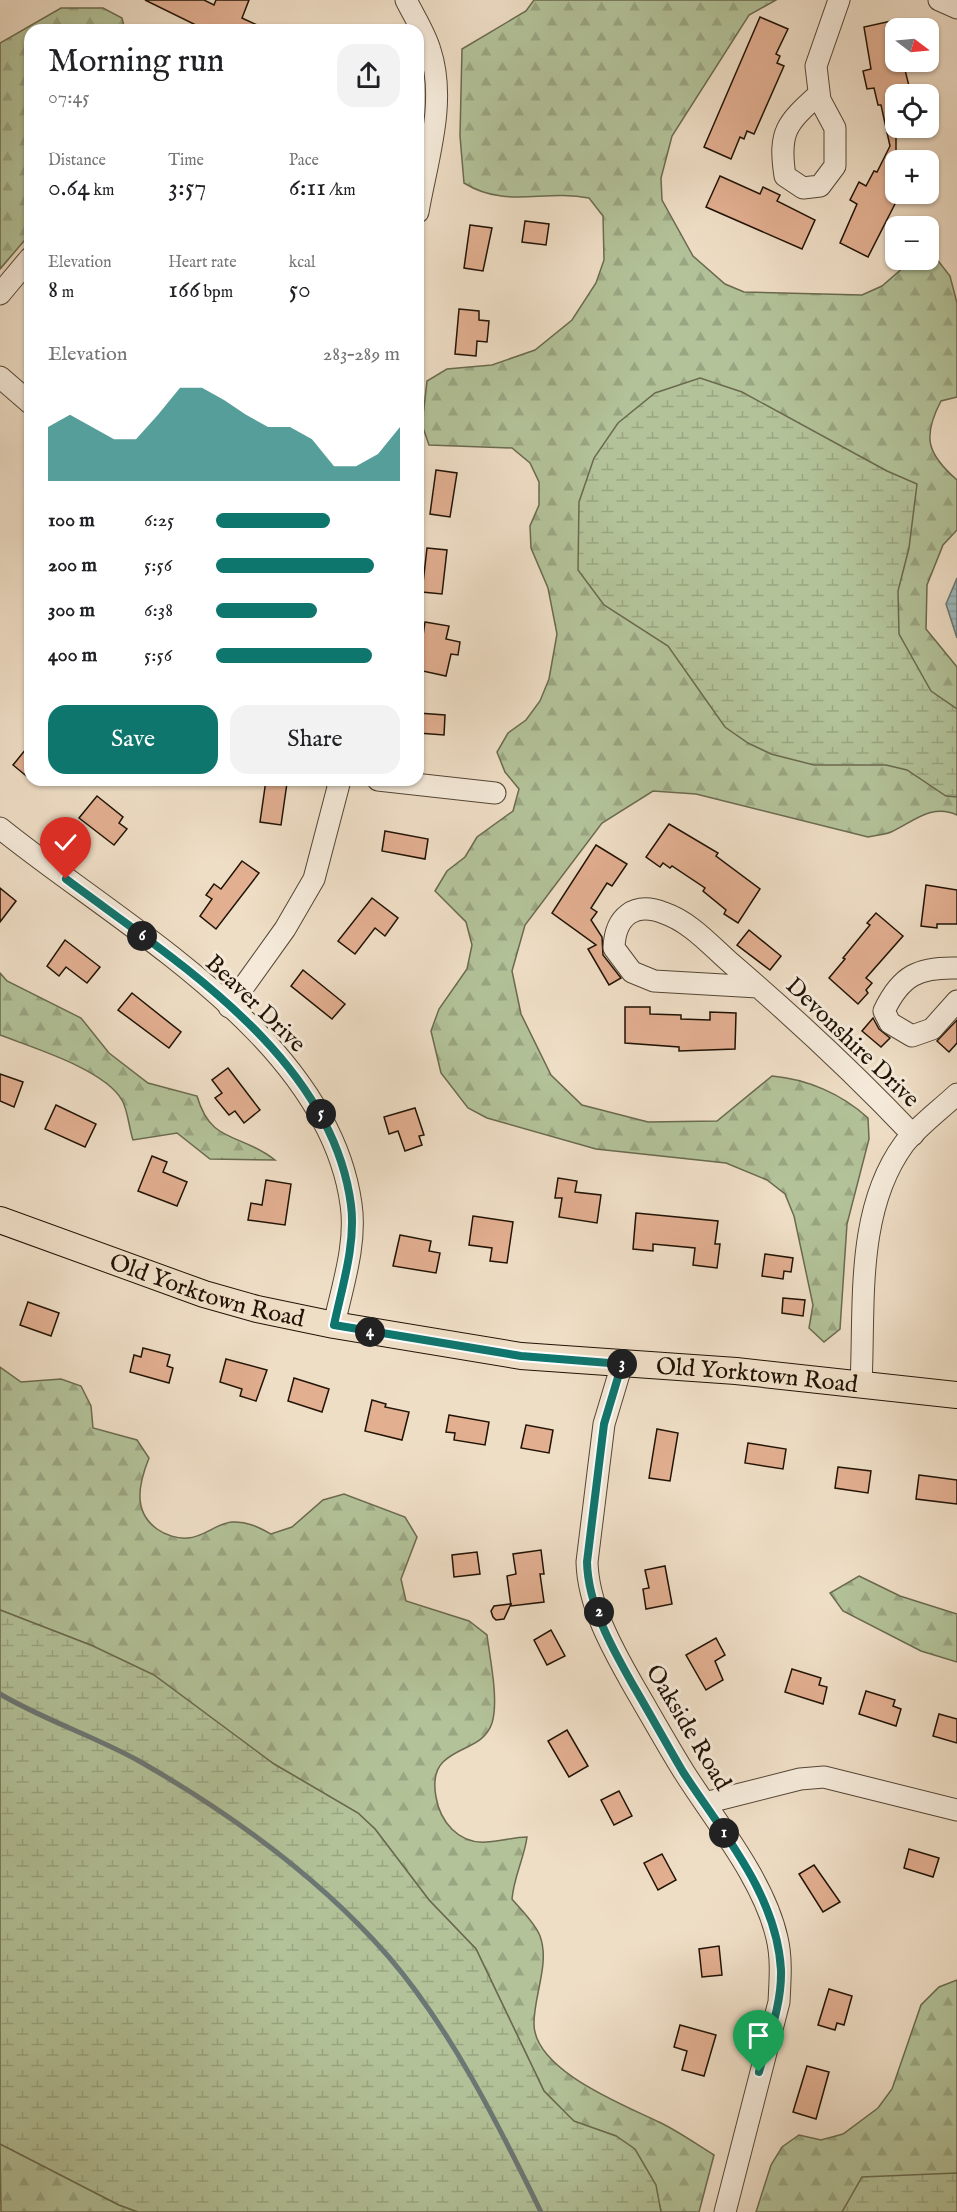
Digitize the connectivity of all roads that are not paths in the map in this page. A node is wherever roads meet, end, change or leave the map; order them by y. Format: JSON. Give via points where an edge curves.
{"nodes":[{"id":1,"x":406,"y":0,"type":"edge"},
{"id":2,"x":839,"y":0,"type":"edge"},
{"id":3,"x":939,"y":0,"type":"edge"},
{"id":4,"x":957,"y":8,"type":"edge"},
{"id":5,"x":418,"y":24,"type":"edge"},
{"id":6,"x":424,"y":37,"type":"edge"},
{"id":7,"x":819,"y":94,"type":"dead end"},
{"id":8,"x":424,"y":179,"type":"edge"},
{"id":9,"x":24,"y":265,"type":"edge"},
{"id":10,"x":0,"y":294,"type":"edge"},
{"id":11,"x":0,"y":377,"type":"edge"},
{"id":12,"x":24,"y":398,"type":"edge"},
{"id":13,"x":424,"y":785,"type":"edge"},
{"id":14,"x":338,"y":786,"type":"edge"},
{"id":15,"x":495,"y":793,"type":"dead end"},
{"id":16,"x":0,"y":828,"type":"edge"},
{"id":17,"x":957,"y":969,"type":"edge"},
{"id":18,"x":758,"y":987,"type":"junction"},
{"id":19,"x":957,"y":1001,"type":"edge"},
{"id":20,"x":229,"y":1007,"type":"junction"},
{"id":21,"x":956,"y":1097,"type":"edge"},
{"id":22,"x":913,"y":1135,"type":"junction"},
{"id":23,"x":0,"y":1220,"type":"edge"},
{"id":24,"x":334,"y":1325,"type":"junction"},
{"id":25,"x":622,"y":1364,"type":"junction"},
{"id":26,"x":861,"y":1384,"type":"junction"},
{"id":27,"x":957,"y":1395,"type":"edge"},
{"id":28,"x":705,"y":1803,"type":"junction"},
{"id":29,"x":957,"y":1810,"type":"edge"},
{"id":30,"x":725,"y":2212,"type":"edge"}],
"edges":[{"from":1,"to":5,"type":"street"},
{"from":2,"to":7,"type":"street","via":[[816,66]]},
{"from":3,"to":4,"type":"street"},
{"from":6,"to":8,"type":"street","via":[[437,77],[438,101]]},
{"from":9,"to":10,"type":"street"},
{"from":11,"to":12,"type":"street"},
{"from":13,"to":15,"type":"street"},
{"from":14,"to":20,"type":"street","via":[[314,879],[285,929]]},
{"from":16,"to":20,"type":"street","name":"Beaver Drive","via":[[177,962]]},
{"from":17,"to":19,"type":"street","via":[[916,972],[884,1011],[890,1023],[912,1036],[932,1029]]},
{"from":18,"to":18,"type":"street","name":"Devonshire Drive","via":[[654,981],[632,972],[614,948],[620,920],[630,911],[642,908],[666,913],[686,925]]},
{"from":18,"to":22,"type":"street","name":"Devonshire Drive","via":[[860,1078]]},
{"from":20,"to":24,"type":"street","name":"Beaver Drive","via":[[274,1049],[306,1089],[329,1128],[344,1170],[351,1206],[349,1257]]},
{"from":21,"to":22,"type":"street"},
{"from":22,"to":26,"type":"street","via":[[887,1173],[868,1228]]},
{"from":23,"to":24,"type":"main road","name":"Old Yorktown Road","via":[[204,1294]]},
{"from":24,"to":25,"type":"main road","name":"Old Yorktown Road","via":[[521,1356]]},
{"from":25,"to":26,"type":"main road","name":"Old Yorktown Road"},
{"from":25,"to":28,"type":"street","name":"Oakside Road","via":[[604,1424],[587,1582],[613,1651]]},
{"from":26,"to":27,"type":"main road","name":"Old Yorktown Road"},
{"from":28,"to":29,"type":"street","via":[[800,1779],[824,1777]]},
{"from":28,"to":30,"type":"street","name":"Oakside Road","via":[[753,1880],[769,1914],[781,1971],[779,2002]]}]}
